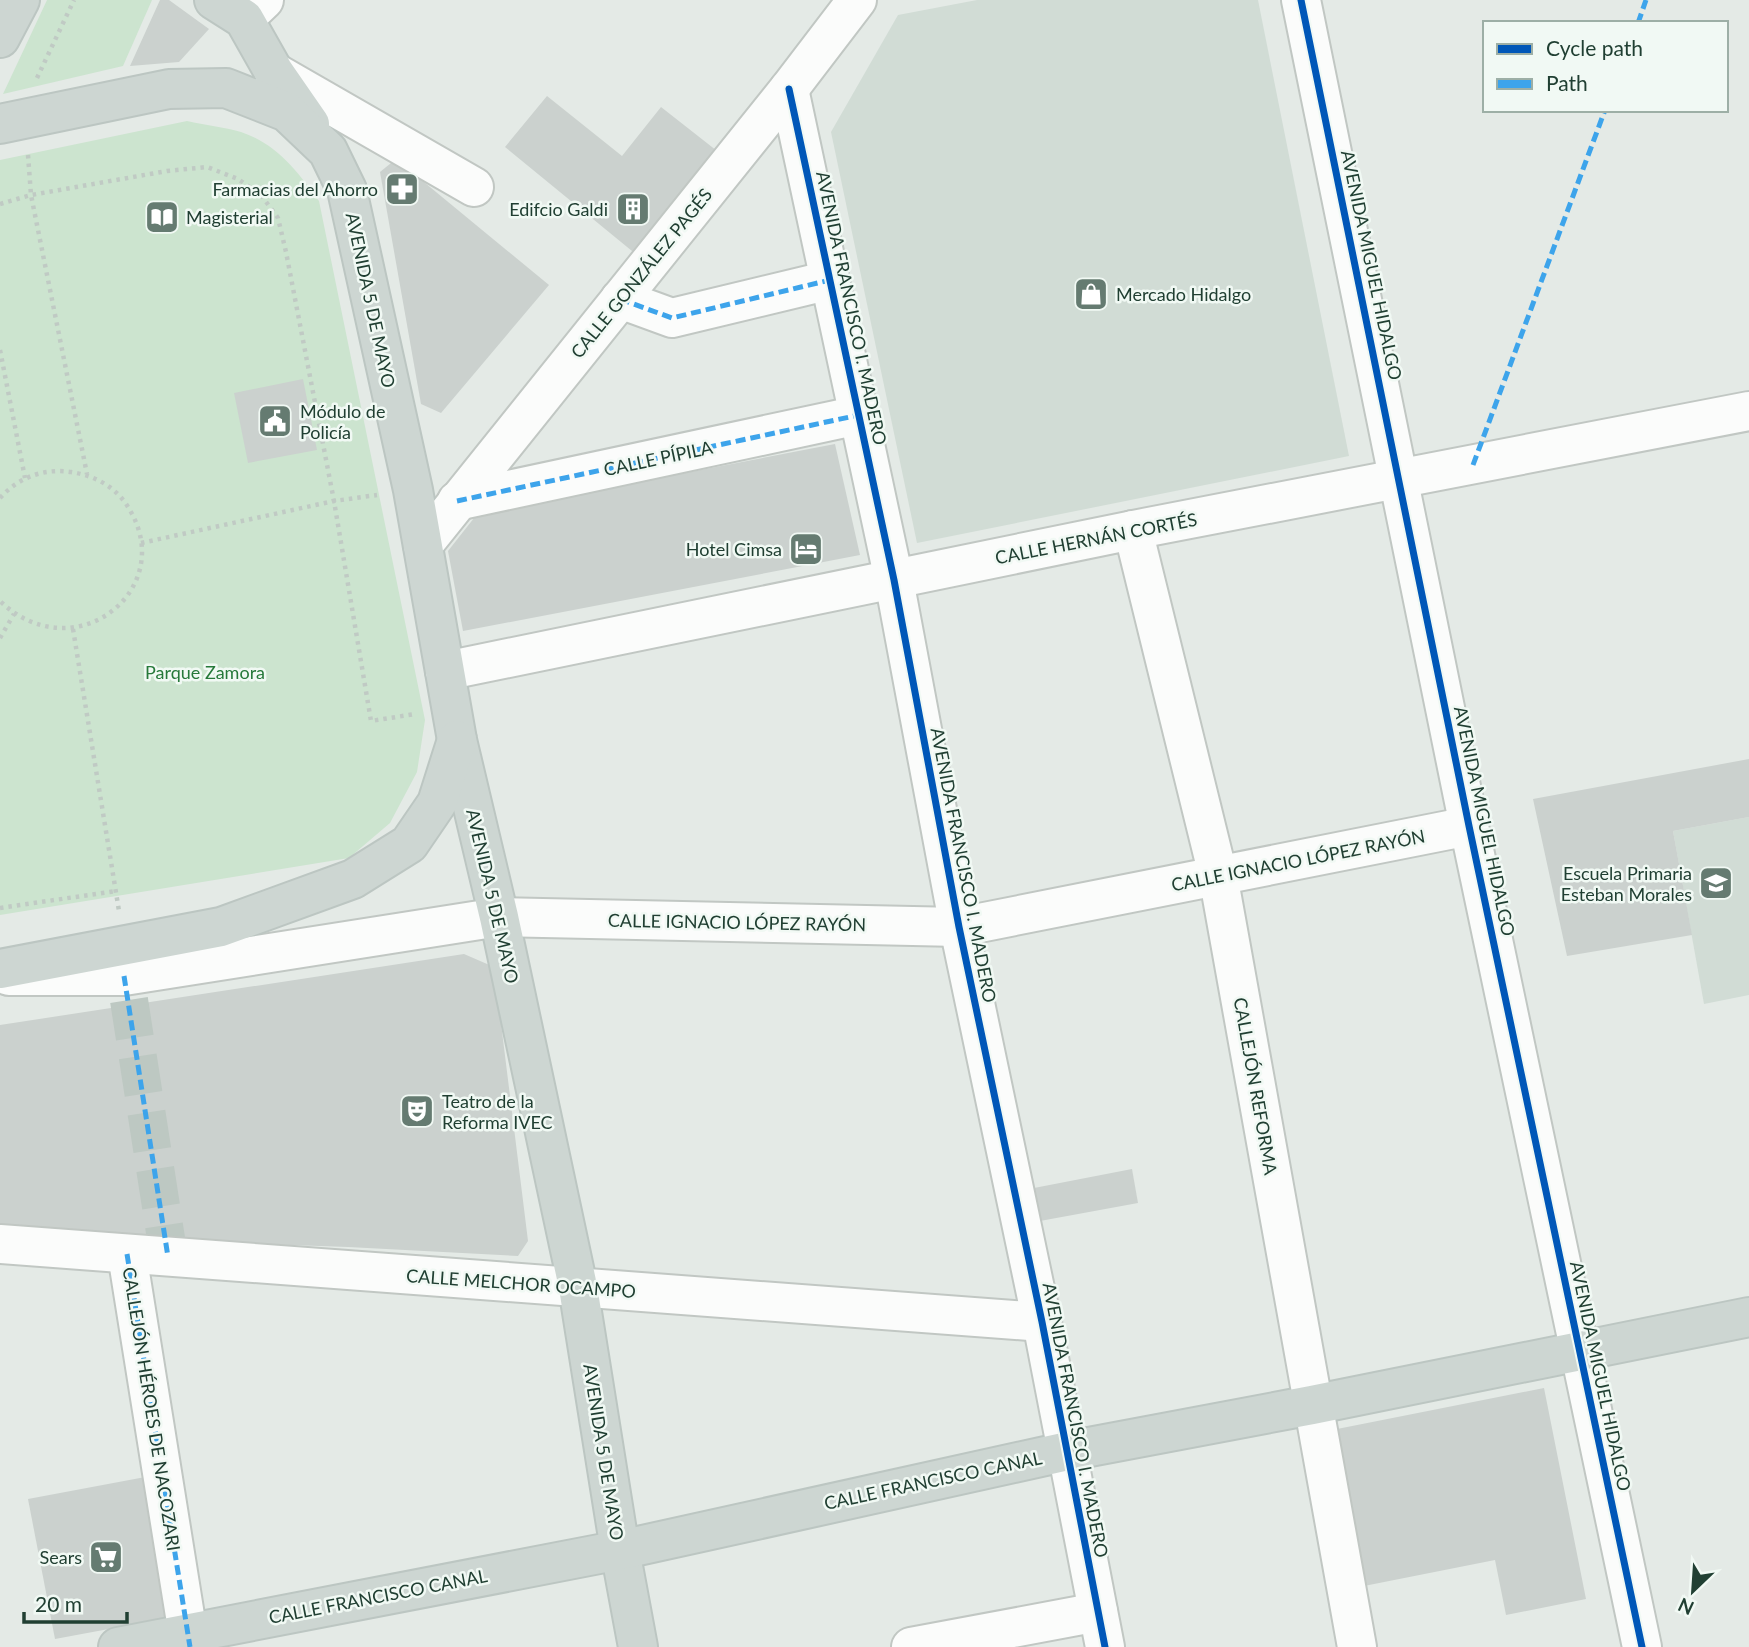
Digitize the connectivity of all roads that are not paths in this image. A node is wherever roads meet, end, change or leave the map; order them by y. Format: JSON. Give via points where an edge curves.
{"nodes":[{"id":1,"x":20,"y":0,"type":"edge"},
{"id":2,"x":858,"y":0,"type":"edge"},
{"id":3,"x":1301,"y":0,"type":"edge"},
{"id":4,"x":241,"y":6,"type":"edge"},
{"id":5,"x":0,"y":38,"type":"edge"},
{"id":6,"x":274,"y":72,"type":"junction"},
{"id":7,"x":226,"y":88,"type":"junction"},
{"id":8,"x":789,"y":89,"type":"junction"},
{"id":9,"x":13,"y":121,"type":"edge"},
{"id":10,"x":328,"y":151,"type":"junction"},
{"id":11,"x":474,"y":187,"type":"dead end"},
{"id":12,"x":830,"y":280,"type":"junction"},
{"id":13,"x":620,"y":299,"type":"junction"},
{"id":14,"x":1749,"y":411,"type":"edge"},
{"id":15,"x":859,"y":415,"type":"junction"},
{"id":16,"x":1400,"y":478,"type":"junction"},
{"id":17,"x":457,"y":501,"type":"junction"},
{"id":18,"x":1133,"y":530,"type":"junction"},
{"id":19,"x":423,"y":545,"type":"junction"},
{"id":20,"x":894,"y":580,"type":"junction"},
{"id":21,"x":445,"y":670,"type":"junction"},
{"id":22,"x":454,"y":724,"type":"junction"},
{"id":23,"x":1469,"y":826,"type":"junction"},
{"id":24,"x":1218,"y":875,"type":"junction"},
{"id":25,"x":499,"y":917,"type":"junction"},
{"id":26,"x":959,"y":927,"type":"junction"},
{"id":27,"x":0,"y":969,"type":"edge"},
{"id":28,"x":126,"y":974,"type":"junction"},
{"id":29,"x":0,"y":976,"type":"edge"},
{"id":30,"x":0,"y":1244,"type":"edge"},
{"id":31,"x":127,"y":1254,"type":"junction"},
{"id":32,"x":578,"y":1287,"type":"junction"},
{"id":33,"x":1749,"y":1317,"type":"edge"},
{"id":34,"x":1042,"y":1322,"type":"junction"},
{"id":35,"x":1580,"y":1352,"type":"junction"},
{"id":36,"x":1312,"y":1405,"type":"junction"},
{"id":37,"x":1068,"y":1451,"type":"junction"},
{"id":38,"x":620,"y":1549,"type":"junction"},
{"id":39,"x":1102,"y":1630,"type":"edge"},
{"id":40,"x":189,"y":1640,"type":"edge"},
{"id":41,"x":118,"y":1647,"type":"edge"},
{"id":42,"x":638,"y":1647,"type":"edge"},
{"id":43,"x":911,"y":1647,"type":"edge"},
{"id":44,"x":1357,"y":1647,"type":"edge"},
{"id":45,"x":1642,"y":1647,"type":"edge"}],
"edges":[{"from":1,"to":5,"type":"main road"},
{"from":2,"to":8,"type":"street","name":"CALLE GONZÁLEZ PAGÉS"},
{"from":3,"to":16,"type":"street","name":"AVENIDA MIGUEL HIDALGO"},
{"from":4,"to":6,"type":"main road","name":"AVENIDA 5 DE MAYO"},
{"from":6,"to":7,"type":"main road"},
{"from":6,"to":10,"type":"main road","name":"AVENIDA 5 DE MAYO"},
{"from":6,"to":11,"type":"street"},
{"from":7,"to":9,"type":"main road","via":[[169,89]]},
{"from":7,"to":10,"type":"main road","name":"AVENIDA 5 DE MAYO","via":[[287,112]]},
{"from":8,"to":12,"type":"street","name":"AVENIDA FRANCISCO I. MADERO"},
{"from":8,"to":13,"type":"street","name":"CALLE GONZÁLEZ PAGÉS"},
{"from":10,"to":19,"type":"main road","name":"AVENIDA 5 DE MAYO","via":[[347,190]]},
{"from":12,"to":13,"type":"street","via":[[672,318]]},
{"from":12,"to":15,"type":"street","name":"AVENIDA FRANCISCO I. MADERO"},
{"from":13,"to":17,"type":"street","name":"CALLE GONZÁLEZ PAGÉS"},
{"from":14,"to":16,"type":"street","name":"CALLE HERNÁN CORTÉS"},
{"from":15,"to":17,"type":"street","name":"CALLE PÍPILA"},
{"from":15,"to":20,"type":"street","name":"AVENIDA FRANCISCO I. MADERO"},
{"from":16,"to":18,"type":"street","name":"CALLE HERNÁN CORTÉS"},
{"from":16,"to":23,"type":"street","name":"AVENIDA MIGUEL HIDALGO"},
{"from":17,"to":19,"type":"street","name":"CALLE GONZÁLEZ PAGÉS"},
{"from":18,"to":20,"type":"street","name":"CALLE HERNÁN CORTÉS"},
{"from":18,"to":24,"type":"street","name":"CALLEJÓN REFORMA"},
{"from":19,"to":21,"type":"main road","name":"AVENIDA 5 DE MAYO"},
{"from":20,"to":21,"type":"street","name":"CALLE HERNÁN CORTÉS"},
{"from":20,"to":26,"type":"street","name":"AVENIDA FRANCISCO I. MADERO"},
{"from":21,"to":22,"type":"main road","name":"AVENIDA 5 DE MAYO"},
{"from":22,"to":25,"type":"main road","name":"AVENIDA 5 DE MAYO"},
{"from":22,"to":28,"type":"main road","name":"CALLE IGNACIO LÓPEZ RAYÓN","via":[[437,803],[409,844],[353,879],[221,927]]},
{"from":23,"to":24,"type":"street","name":"CALLE IGNACIO LÓPEZ RAYÓN"},
{"from":23,"to":35,"type":"street","name":"AVENIDA MIGUEL HIDALGO"},
{"from":24,"to":26,"type":"street","name":"CALLE IGNACIO LÓPEZ RAYÓN"},
{"from":24,"to":36,"type":"street","name":"CALLEJÓN REFORMA"},
{"from":25,"to":26,"type":"street","name":"CALLE IGNACIO LÓPEZ RAYÓN"},
{"from":25,"to":28,"type":"street","name":"CALLE IGNACIO LÓPEZ RAYÓN"},
{"from":25,"to":32,"type":"main road","name":"AVENIDA 5 DE MAYO"},
{"from":26,"to":34,"type":"street","name":"AVENIDA FRANCISCO I. MADERO"},
{"from":27,"to":28,"type":"main road","name":"CALLE IGNACIO LÓPEZ RAYÓN"},
{"from":28,"to":29,"type":"street","name":"CALLE IGNACIO LÓPEZ RAYÓN"},
{"from":30,"to":31,"type":"street","name":"CALLE MELCHOR OCAMPO"},
{"from":31,"to":32,"type":"street","name":"CALLE MELCHOR OCAMPO","via":[[168,1251]]},
{"from":31,"to":40,"type":"street","name":"CALLEJÓN HÉROES DE NACOZARI"},
{"from":32,"to":34,"type":"street","name":"CALLE MELCHOR OCAMPO"},
{"from":32,"to":38,"type":"main road","name":"AVENIDA 5 DE MAYO"},
{"from":33,"to":35,"type":"main road","name":"CALLE FRANCISCO CANAL"},
{"from":34,"to":37,"type":"street","name":"AVENIDA FRANCISCO I. MADERO"},
{"from":35,"to":36,"type":"main road","name":"CALLE FRANCISCO CANAL"},
{"from":35,"to":45,"type":"street","name":"AVENIDA MIGUEL HIDALGO"},
{"from":36,"to":37,"type":"main road","name":"CALLE FRANCISCO CANAL"},
{"from":36,"to":44,"type":"street","name":"CALLEJÓN REFORMA"},
{"from":37,"to":38,"type":"main road","name":"CALLE FRANCISCO CANAL"},
{"from":37,"to":39,"type":"street","name":"AVENIDA FRANCISCO I. MADERO"},
{"from":38,"to":40,"type":"main road","name":"CALLE FRANCISCO CANAL"},
{"from":38,"to":42,"type":"main road","name":"AVENIDA 5 DE MAYO"},
{"from":39,"to":43,"type":"street"},
{"from":40,"to":41,"type":"main road","name":"CALLE FRANCISCO CANAL"}]}
